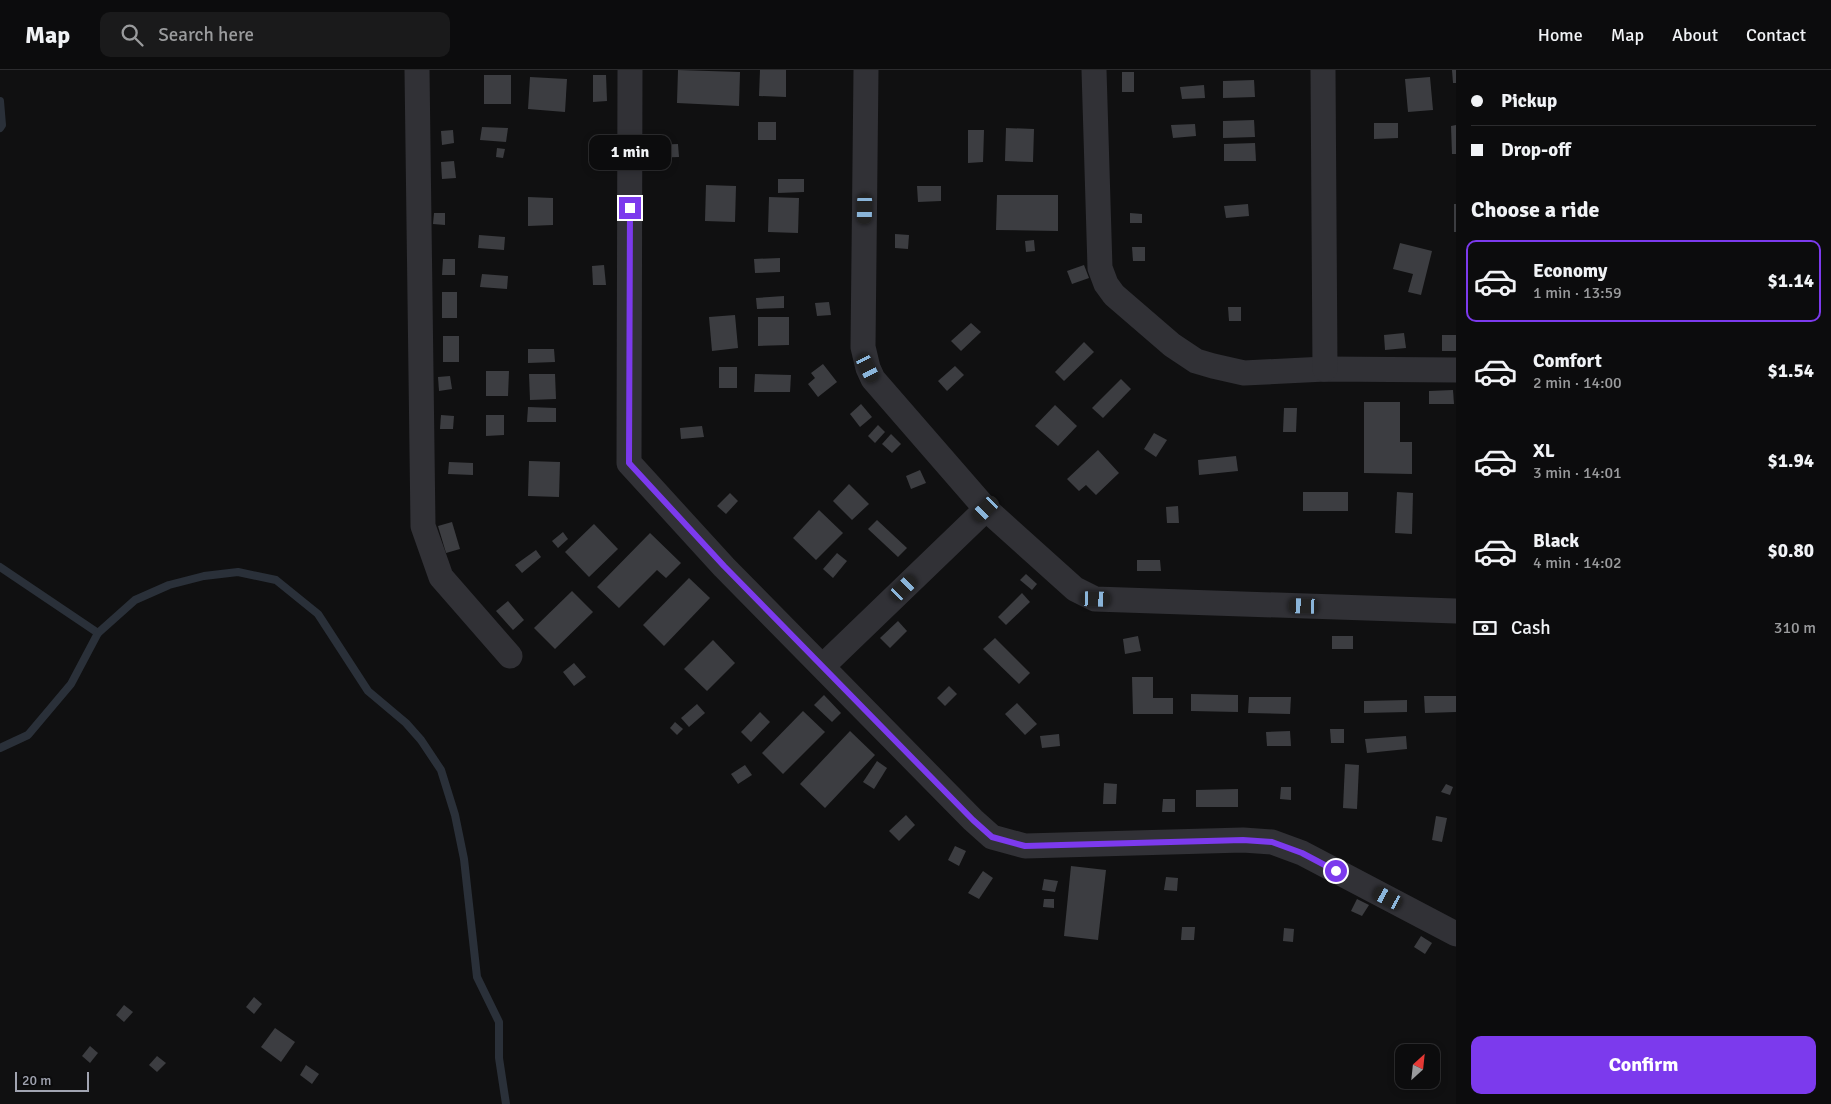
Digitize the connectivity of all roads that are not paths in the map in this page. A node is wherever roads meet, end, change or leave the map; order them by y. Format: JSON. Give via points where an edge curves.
{"nodes":[{"id":1,"x":417,"y":70,"type":"edge"},
{"id":2,"x":630,"y":70,"type":"edge"},
{"id":3,"x":866,"y":70,"type":"edge"},
{"id":4,"x":1094,"y":70,"type":"edge"},
{"id":5,"x":1323,"y":70,"type":"edge"},
{"id":6,"x":1325,"y":369,"type":"junction"},
{"id":7,"x":1456,"y":370,"type":"edge"},
{"id":8,"x":986,"y":509,"type":"junction"},
{"id":9,"x":1456,"y":612,"type":"edge"},
{"id":10,"x":510,"y":656,"type":"dead end"},
{"id":11,"x":823,"y":666,"type":"junction"},
{"id":12,"x":1456,"y":934,"type":"edge"}],
"edges":[{"from":1,"to":10,"type":"street","via":[[423,526],[441,577]]},
{"from":2,"to":11,"type":"street","via":[[629,463]]},
{"from":3,"to":8,"type":"street","via":[[865,359],[873,378]]},
{"from":4,"to":6,"type":"street","via":[[1100,268],[1114,295],[1172,345],[1196,361],[1244,373]]},
{"from":5,"to":6,"type":"street"},
{"from":6,"to":7,"type":"street"},
{"from":8,"to":9,"type":"street","via":[[1075,589],[1096,599]]},
{"from":8,"to":11,"type":"street"},
{"from":11,"to":12,"type":"street","via":[[992,837],[1025,846],[1272,842],[1302,853]]}]}
